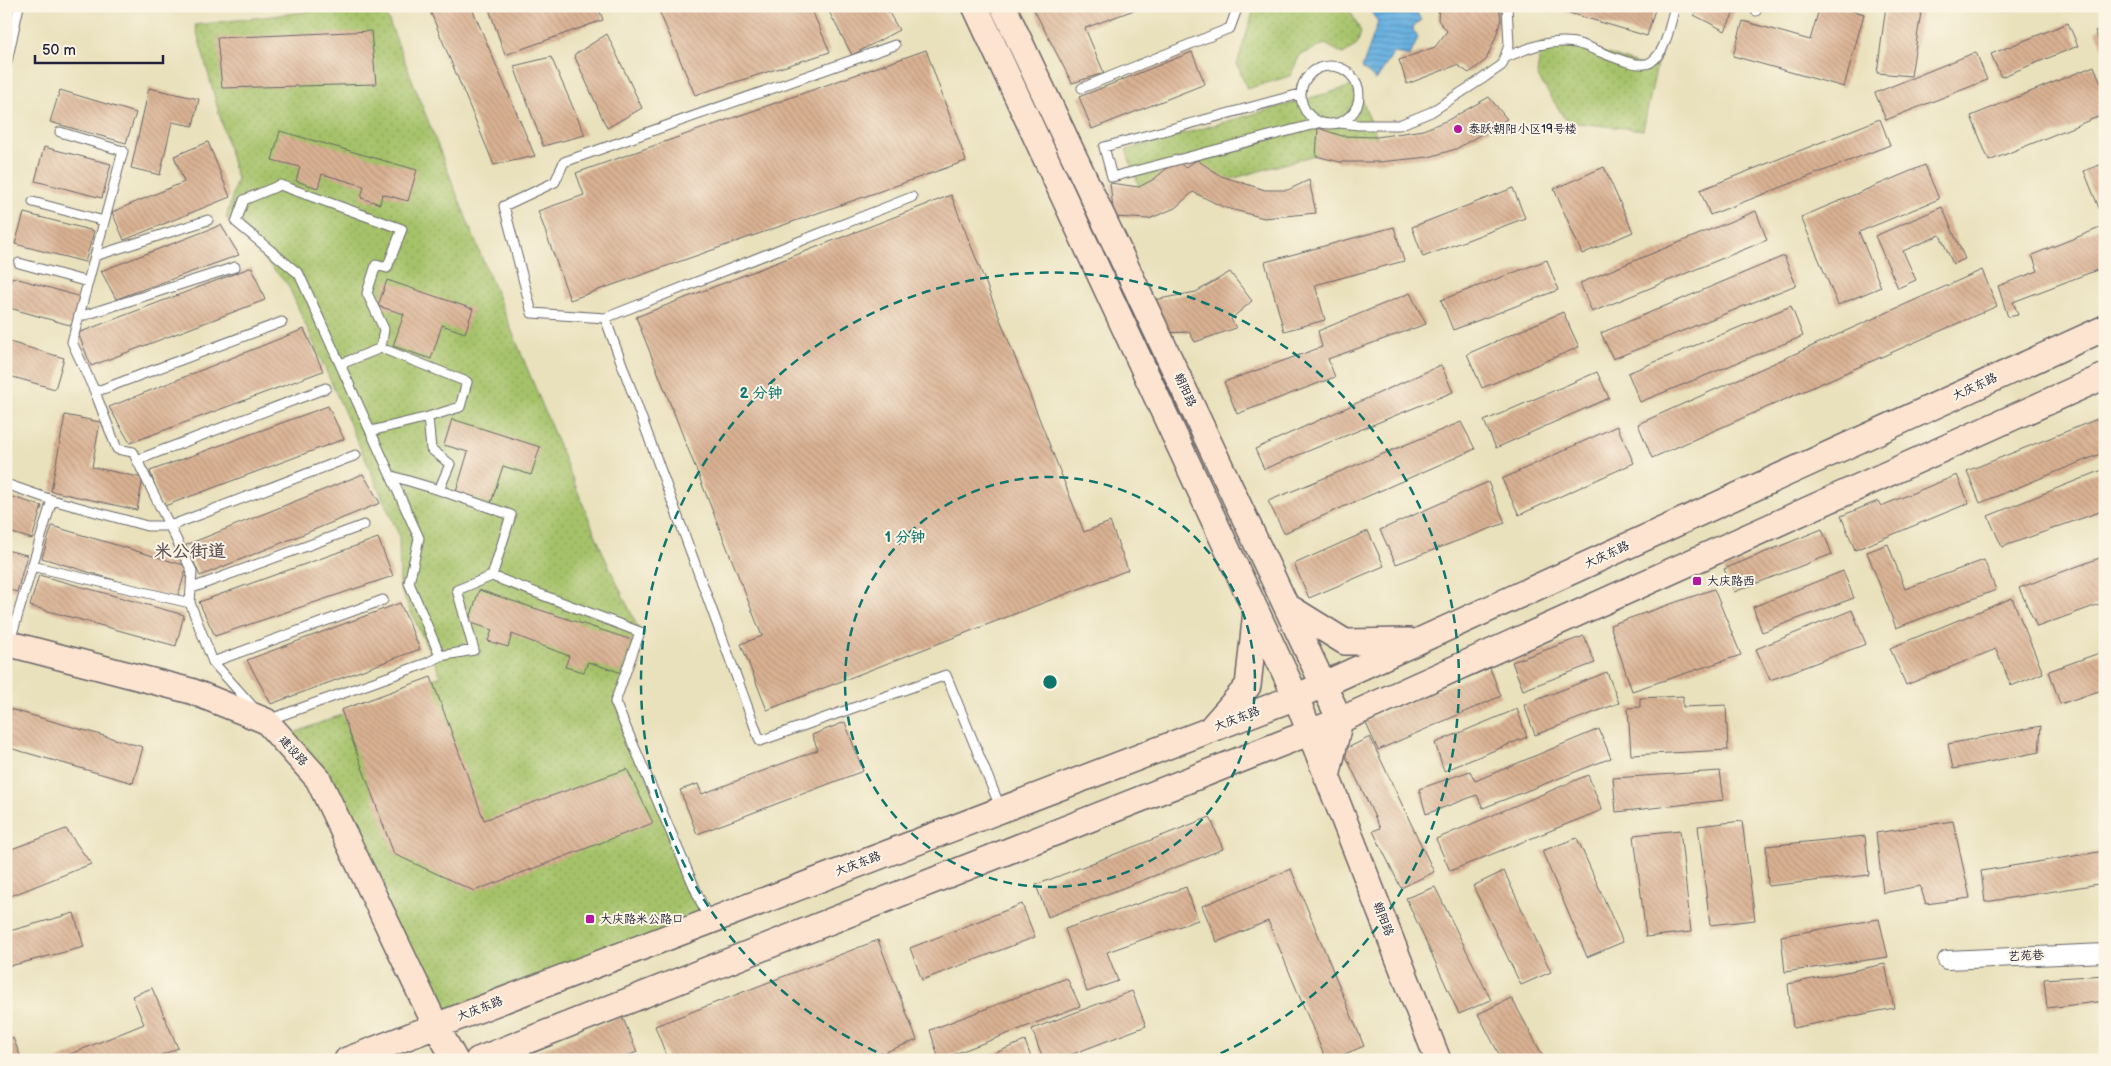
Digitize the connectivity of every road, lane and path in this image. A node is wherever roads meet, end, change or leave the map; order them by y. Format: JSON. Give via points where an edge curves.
{"nodes":[{"id":1,"x":19,"y":6,"type":"edge"},
{"id":2,"x":975,"y":6,"type":"edge"},
{"id":3,"x":1003,"y":6,"type":"edge"},
{"id":4,"x":1238,"y":6,"type":"edge"},
{"id":5,"x":1507,"y":6,"type":"edge"},
{"id":6,"x":1675,"y":6,"type":"edge"},
{"id":7,"x":895,"y":45,"type":"dead end"},
{"id":8,"x":1504,"y":58,"type":"junction"},
{"id":9,"x":6,"y":66,"type":"edge"},
{"id":10,"x":1082,"y":88,"type":"dead end"},
{"id":11,"x":1300,"y":94,"type":"junction"},
{"id":12,"x":1319,"y":123,"type":"junction"},
{"id":13,"x":1339,"y":123,"type":"junction"},
{"id":14,"x":60,"y":132,"type":"dead end"},
{"id":15,"x":912,"y":197,"type":"dead end"},
{"id":16,"x":32,"y":202,"type":"dead end"},
{"id":17,"x":208,"y":220,"type":"dead end"},
{"id":18,"x":104,"y":221,"type":"junction"},
{"id":19,"x":95,"y":256,"type":"junction"},
{"id":20,"x":18,"y":263,"type":"dead end"},
{"id":21,"x":235,"y":267,"type":"dead end"},
{"id":22,"x":88,"y":282,"type":"junction"},
{"id":23,"x":79,"y":317,"type":"junction"},
{"id":24,"x":605,"y":318,"type":"junction"},
{"id":25,"x":282,"y":322,"type":"dead end"},
{"id":26,"x":2105,"y":328,"type":"edge"},
{"id":27,"x":381,"y":348,"type":"junction"},
{"id":28,"x":341,"y":364,"type":"junction"},
{"id":29,"x":2105,"y":376,"type":"edge"},
{"id":30,"x":326,"y":388,"type":"dead end"},
{"id":31,"x":95,"y":392,"type":"junction"},
{"id":32,"x":428,"y":417,"type":"junction"},
{"id":33,"x":371,"y":431,"type":"junction"},
{"id":34,"x":356,"y":455,"type":"dead end"},
{"id":35,"x":137,"y":460,"type":"junction"},
{"id":36,"x":392,"y":476,"type":"junction"},
{"id":37,"x":6,"y":484,"type":"edge"},
{"id":38,"x":439,"y":490,"type":"junction"},
{"id":39,"x":52,"y":500,"type":"junction"},
{"id":40,"x":364,"y":525,"type":"dead end"},
{"id":41,"x":170,"y":526,"type":"junction"},
{"id":42,"x":32,"y":566,"type":"junction"},
{"id":43,"x":492,"y":576,"type":"junction"},
{"id":44,"x":192,"y":588,"type":"junction"},
{"id":45,"x":383,"y":600,"type":"dead end"},
{"id":46,"x":190,"y":603,"type":"junction"},
{"id":47,"x":1287,"y":606,"type":"junction"},
{"id":48,"x":1256,"y":611,"type":"junction"},
{"id":49,"x":1419,"y":641,"type":"junction"},
{"id":50,"x":8,"y":644,"type":"edge"},
{"id":51,"x":440,"y":656,"type":"junction"},
{"id":52,"x":213,"y":662,"type":"junction"},
{"id":53,"x":1324,"y":684,"type":"junction"},
{"id":54,"x":1296,"y":697,"type":"junction"},
{"id":55,"x":1340,"y":720,"type":"junction"},
{"id":56,"x":266,"y":721,"type":"junction"},
{"id":57,"x":1210,"y":729,"type":"junction"},
{"id":58,"x":1310,"y":733,"type":"junction"},
{"id":59,"x":1327,"y":777,"type":"junction"},
{"id":60,"x":1002,"y":809,"type":"junction"},
{"id":61,"x":709,"y":922,"type":"junction"},
{"id":62,"x":2105,"y":953,"type":"edge"},
{"id":63,"x":1947,"y":960,"type":"dead end"},
{"id":64,"x":436,"y":1026,"type":"junction"},
{"id":65,"x":347,"y":1060,"type":"edge"},
{"id":66,"x":455,"y":1060,"type":"edge"},
{"id":67,"x":478,"y":1060,"type":"edge"},
{"id":68,"x":1438,"y":1060,"type":"edge"}],
"edges":[{"from":1,"to":9,"type":"lane"},
{"from":2,"to":48,"type":"main road","name":"朝阳路"},
{"from":3,"to":47,"type":"main road","name":"朝阳路"},
{"from":4,"to":10,"type":"lane","via":[[1230,28]]},
{"from":5,"to":8,"type":"lane","via":[[1509,45]]},
{"from":6,"to":8,"type":"lane","via":[[1664,47],[1651,62],[1640,66],[1575,43],[1541,43]]},
{"from":7,"to":24,"type":"lane","via":[[564,162],[554,182],[504,206],[532,313]]},
{"from":8,"to":13,"type":"lane","via":[[1502,65],[1431,112],[1399,124]]},
{"from":11,"to":12,"type":"lane","via":[[1306,113]]},
{"from":11,"to":12,"type":"lane","via":[[1104,147],[1112,177]]},
{"from":11,"to":13,"type":"lane","via":[[1302,84],[1314,69],[1324,66],[1343,69],[1357,83],[1358,102],[1348,119]]},
{"from":12,"to":13,"type":"lane"},
{"from":14,"to":18,"type":"lane","via":[[123,151]]},
{"from":15,"to":24,"type":"lane"},
{"from":16,"to":18,"type":"lane"},
{"from":17,"to":19,"type":"lane"},
{"from":18,"to":19,"type":"lane"},
{"from":19,"to":22,"type":"lane"},
{"from":20,"to":22,"type":"lane"},
{"from":21,"to":23,"type":"lane"},
{"from":22,"to":23,"type":"lane"},
{"from":23,"to":31,"type":"lane","via":[[72,342]]},
{"from":24,"to":60,"type":"lane","via":[[760,741],[946,675]]},
{"from":25,"to":31,"type":"lane"},
{"from":26,"to":49,"type":"main road","name":"大庆东路"},
{"from":27,"to":28,"type":"lane"},
{"from":27,"to":28,"type":"lane","via":[[384,329],[367,293],[376,265],[387,268],[402,230],[280,185],[244,200],[236,222],[300,274]]},
{"from":27,"to":32,"type":"lane","via":[[467,382],[460,407]]},
{"from":28,"to":33,"type":"lane"},
{"from":29,"to":55,"type":"main road"},
{"from":30,"to":35,"type":"lane"},
{"from":31,"to":35,"type":"lane","via":[[117,449],[133,452]]},
{"from":32,"to":33,"type":"lane"},
{"from":32,"to":38,"type":"lane","via":[[431,449],[450,464]]},
{"from":33,"to":36,"type":"lane"},
{"from":34,"to":41,"type":"lane"},
{"from":35,"to":41,"type":"lane"},
{"from":36,"to":38,"type":"lane"},
{"from":36,"to":51,"type":"lane","via":[[419,538],[409,583]]},
{"from":37,"to":39,"type":"lane"},
{"from":38,"to":43,"type":"lane","via":[[511,515]]},
{"from":39,"to":41,"type":"lane","via":[[148,526]]},
{"from":39,"to":42,"type":"lane"},
{"from":40,"to":44,"type":"lane"},
{"from":41,"to":44,"type":"lane","via":[[192,571]]},
{"from":42,"to":46,"type":"lane"},
{"from":42,"to":50,"type":"lane"},
{"from":43,"to":51,"type":"lane","via":[[457,590],[474,650]]},
{"from":43,"to":61,"type":"lane","via":[[640,632],[615,702]]},
{"from":44,"to":46,"type":"lane"},
{"from":45,"to":52,"type":"lane"},
{"from":46,"to":52,"type":"lane"},
{"from":47,"to":49,"type":"main road","via":[[1346,642]]},
{"from":47,"to":53,"type":"main road","name":"朝阳路"},
{"from":48,"to":54,"type":"main road","name":"朝阳路"},
{"from":48,"to":57,"type":"main road","via":[[1248,686]]},
{"from":49,"to":53,"type":"main road","name":"大庆东路"},
{"from":50,"to":56,"type":"main road","name":"建设路","via":[[191,691]]},
{"from":51,"to":56,"type":"lane"},
{"from":52,"to":56,"type":"lane"},
{"from":53,"to":54,"type":"main road","name":"大庆东路"},
{"from":53,"to":55,"type":"main road","name":"朝阳路"},
{"from":54,"to":57,"type":"main road","name":"大庆东路"},
{"from":54,"to":58,"type":"main road","name":"朝阳路"},
{"from":55,"to":58,"type":"main road"},
{"from":55,"to":59,"type":"main road"},
{"from":56,"to":64,"type":"main road","name":"建设路","via":[[318,779]]},
{"from":57,"to":60,"type":"main road","name":"大庆东路"},
{"from":58,"to":59,"type":"main road","name":"朝阳路"},
{"from":58,"to":67,"type":"main road"},
{"from":59,"to":68,"type":"main road","name":"朝阳路"},
{"from":60,"to":61,"type":"main road","name":"大庆东路"},
{"from":61,"to":64,"type":"main road","name":"大庆东路"},
{"from":62,"to":63,"type":"street","name":"艺苑巷"},
{"from":64,"to":65,"type":"main road","name":"大庆东路"},
{"from":64,"to":66,"type":"main road","name":"建设路"}]}
